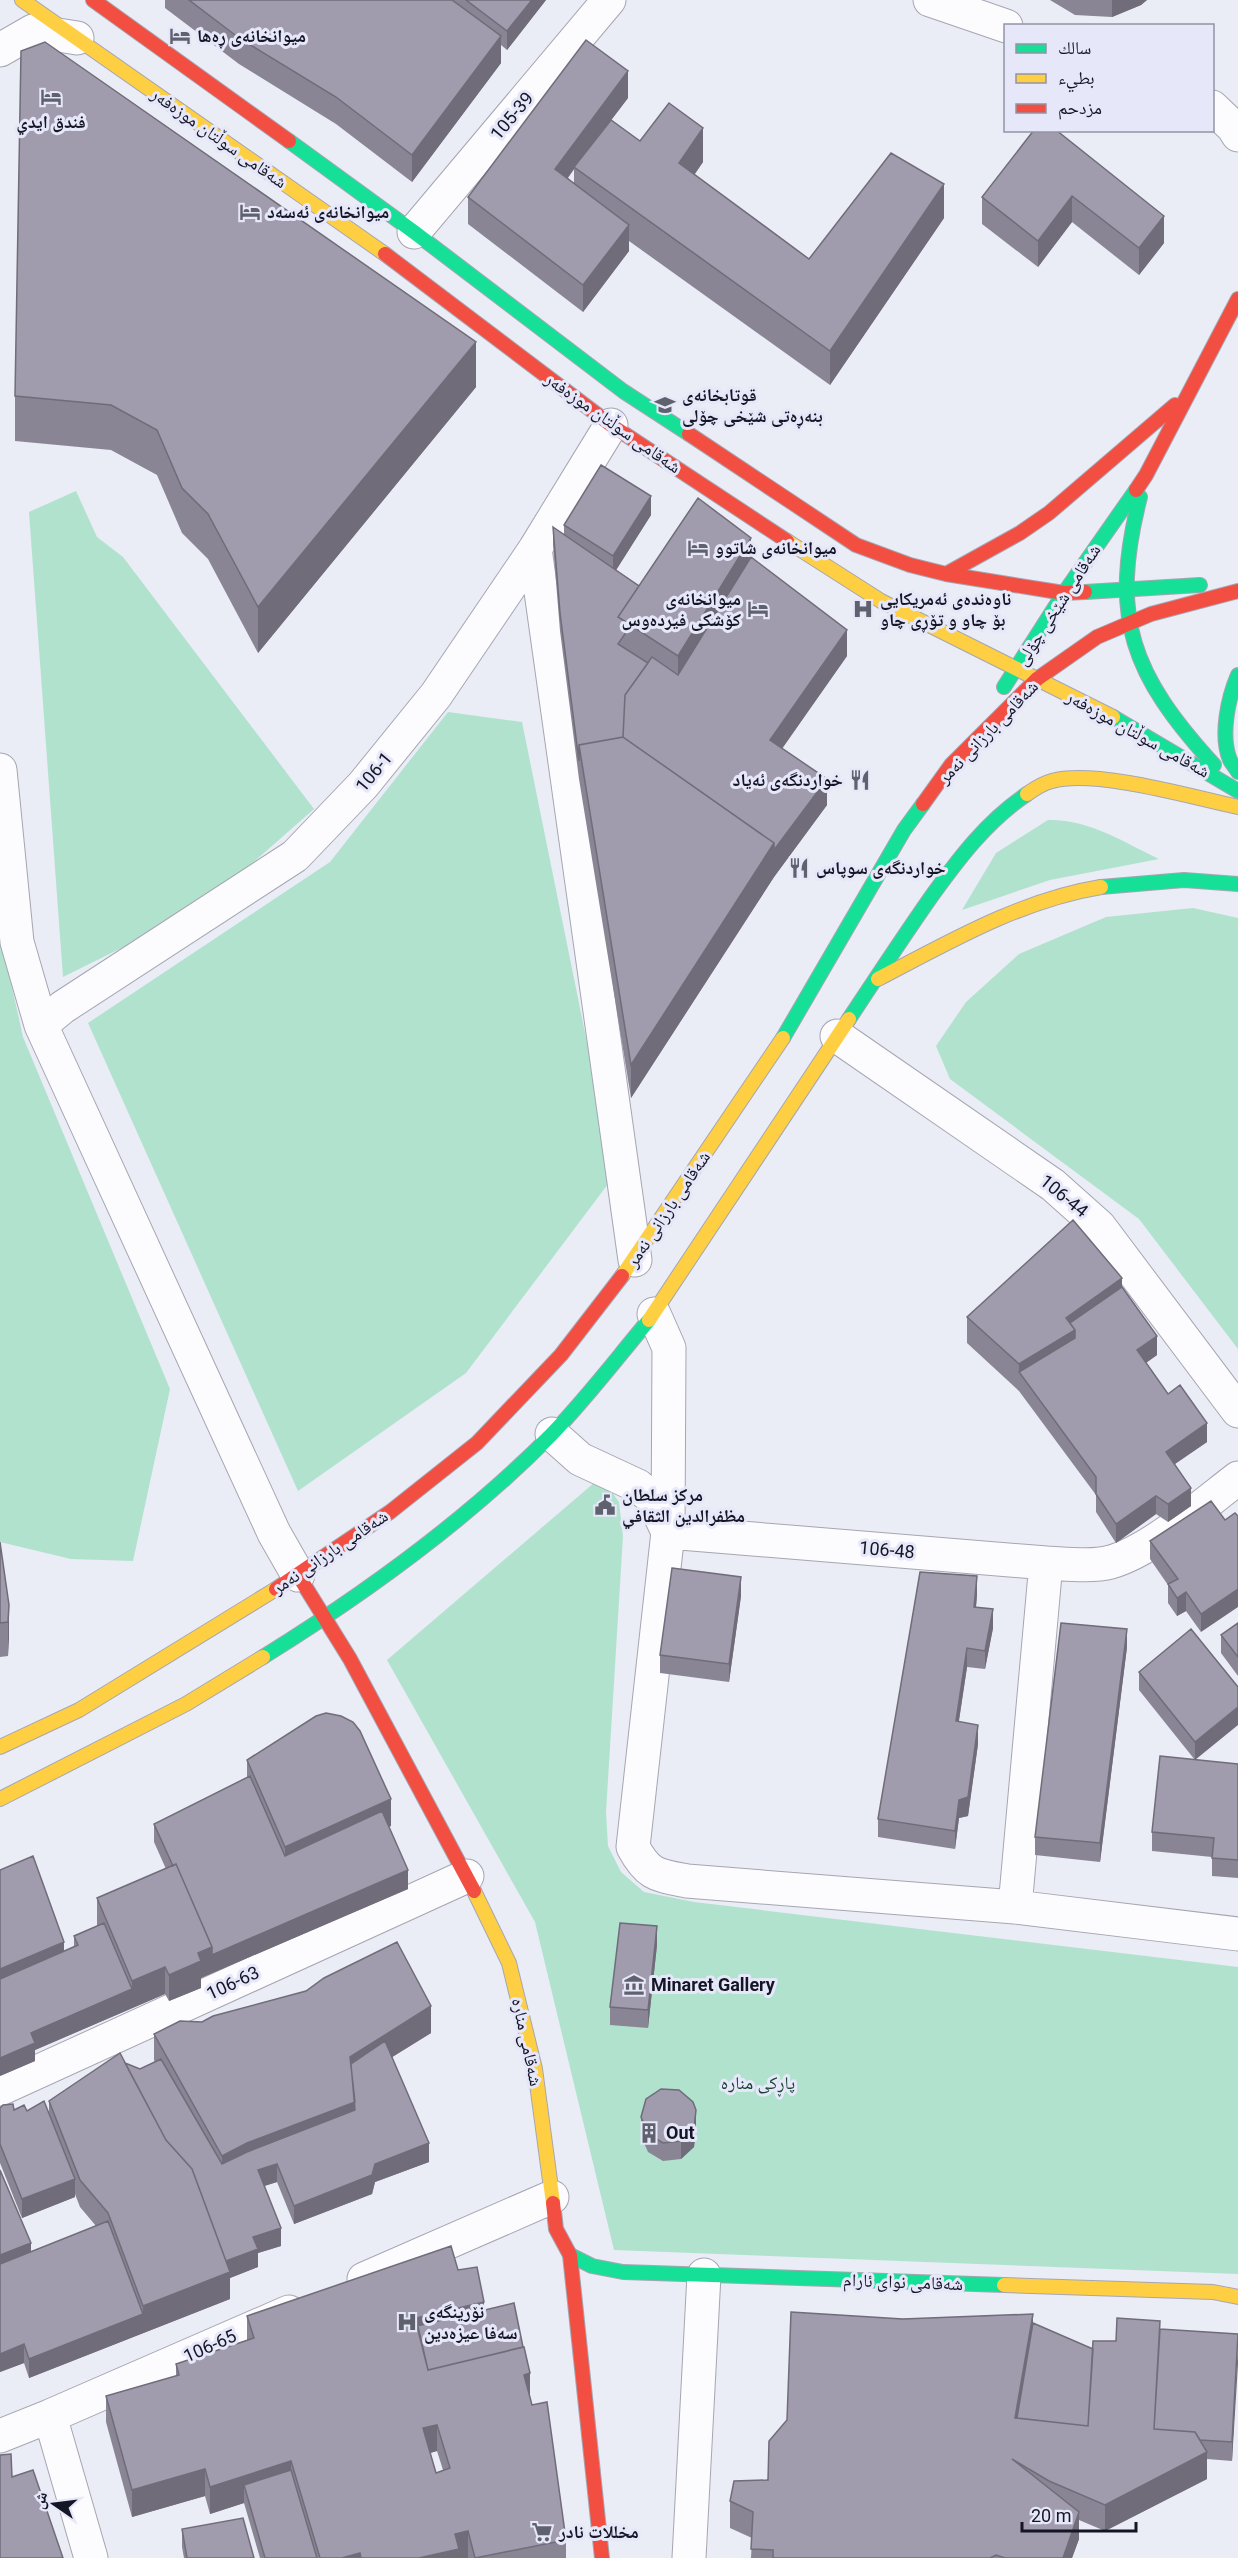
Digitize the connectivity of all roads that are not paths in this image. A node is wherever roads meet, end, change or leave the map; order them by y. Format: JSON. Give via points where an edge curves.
{"nodes":[{"id":1,"x":22,"y":0,"type":"edge"},
{"id":2,"x":93,"y":0,"type":"edge"},
{"id":3,"x":609,"y":0,"type":"edge"},
{"id":4,"x":930,"y":0,"type":"edge"},
{"id":5,"x":1004,"y":26,"type":"edge"},
{"id":6,"x":77,"y":38,"type":"junction"},
{"id":7,"x":0,"y":50,"type":"edge"},
{"id":8,"x":1214,"y":108,"type":"edge"},
{"id":9,"x":1238,"y":135,"type":"edge"},
{"id":10,"x":414,"y":232,"type":"junction"},
{"id":11,"x":1237,"y":300,"type":"edge"},
{"id":12,"x":1190,"y":392,"type":"junction"},
{"id":13,"x":611,"y":424,"type":"junction"},
{"id":14,"x":1146,"y":475,"type":"junction"},
{"id":15,"x":535,"y":549,"type":"junction"},
{"id":16,"x":946,"y":574,"type":"junction"},
{"id":17,"x":1238,"y":582,"type":"edge"},
{"id":18,"x":1126,"y":591,"type":"junction"},
{"id":19,"x":1238,"y":591,"type":"edge"},
{"id":20,"x":1064,"y":593,"type":"junction"},
{"id":21,"x":1129,"y":623,"type":"junction"},
{"id":22,"x":1016,"y":669,"type":"junction"},
{"id":23,"x":1238,"y":675,"type":"edge"},
{"id":24,"x":1038,"y":679,"type":"junction"},
{"id":25,"x":951,"y":765,"type":"junction"},
{"id":26,"x":0,"y":770,"type":"edge"},
{"id":27,"x":1238,"y":772,"type":"edge"},
{"id":28,"x":1238,"y":790,"type":"edge"},
{"id":29,"x":1238,"y":807,"type":"edge"},
{"id":30,"x":1238,"y":884,"type":"edge"},
{"id":31,"x":876,"y":980,"type":"junction"},
{"id":32,"x":40,"y":1025,"type":"junction"},
{"id":33,"x":837,"y":1036,"type":"junction"},
{"id":34,"x":635,"y":1260,"type":"junction"},
{"id":35,"x":654,"y":1314,"type":"junction"},
{"id":36,"x":1238,"y":1411,"type":"edge"},
{"id":37,"x":552,"y":1434,"type":"junction"},
{"id":38,"x":1238,"y":1478,"type":"edge"},
{"id":39,"x":668,"y":1532,"type":"junction"},
{"id":40,"x":1046,"y":1563,"type":"junction"},
{"id":41,"x":298,"y":1575,"type":"junction"},
{"id":42,"x":324,"y":1619,"type":"junction"},
{"id":43,"x":0,"y":1747,"type":"edge"},
{"id":44,"x":0,"y":1799,"type":"edge"},
{"id":45,"x":467,"y":1876,"type":"junction"},
{"id":46,"x":1015,"y":1907,"type":"junction"},
{"id":47,"x":1238,"y":1934,"type":"edge"},
{"id":48,"x":0,"y":2089,"type":"edge"},
{"id":49,"x":552,"y":2197,"type":"junction"},
{"id":50,"x":570,"y":2255,"type":"junction"},
{"id":51,"x":704,"y":2275,"type":"junction"},
{"id":52,"x":1238,"y":2297,"type":"edge"},
{"id":53,"x":50,"y":2416,"type":"junction"},
{"id":54,"x":0,"y":2436,"type":"edge"},
{"id":55,"x":91,"y":2558,"type":"edge"},
{"id":56,"x":603,"y":2558,"type":"edge"},
{"id":57,"x":689,"y":2558,"type":"edge"}],
"edges":[{"from":1,"to":6,"type":"main road","name":"شەقامی سوڵتان موزەفەر"},
{"from":2,"to":10,"type":"main road","name":"شەقامی سوڵتان موزەفەر"},
{"from":3,"to":10,"type":"street","name":"105-39"},
{"from":4,"to":5,"type":"street"},
{"from":6,"to":7,"type":"street","via":[[33,31]]},
{"from":6,"to":13,"type":"main road","name":"شەقامی سوڵتان موزەفەر","via":[[389,257]]},
{"from":8,"to":9,"type":"street"},
{"from":10,"to":16,"type":"main road","name":"شەقامی سوڵتان موزەفەر","via":[[623,391],[840,535],[873,553]]},
{"from":11,"to":12,"type":"main road","name":"شەقامی شێخی چۆلی"},
{"from":12,"to":14,"type":"main road","name":"شەقامی شێخی چۆلی"},
{"from":12,"to":16,"type":"main road","via":[[1049,513]]},
{"from":13,"to":15,"type":"street","name":"106-1"},
{"from":13,"to":22,"type":"main road","name":"شەقامی سوڵتان موزەفەر","via":[[881,601]]},
{"from":14,"to":18,"type":"main road","name":"شەقامی شێخی چۆلی","via":[[1127,549]]},
{"from":14,"to":20,"type":"main road","name":"شەقامی شێخی چۆلی"},
{"from":15,"to":32,"type":"street","name":"106-1","via":[[436,695],[363,786],[295,856],[63,1006]]},
{"from":15,"to":34,"type":"street"},
{"from":16,"to":20,"type":"main road","name":"شەقامی سوڵتان موزەفەر"},
{"from":17,"to":18,"type":"main road","name":"شەقامی سوڵتان موزەفەر"},
{"from":18,"to":20,"type":"main road","name":"شەقامی سوڵتان موزەفەر"},
{"from":18,"to":21,"type":"main road","name":"شەقامی شێخی چۆلی"},
{"from":19,"to":21,"type":"main road","name":"شەقامی بارزانی نەمر"},
{"from":20,"to":22,"type":"main road","name":"شەقامی شێخی چۆلی"},
{"from":21,"to":24,"type":"main road","name":"شەقامی بارزانی نەمر","via":[[1096,637]]},
{"from":21,"to":28,"type":"main road","name":"شەقامی شێخی چۆلی","via":[[1155,692],[1184,732]]},
{"from":22,"to":24,"type":"main road","name":"شەقامی سوڵتان موزەفەر"},
{"from":22,"to":25,"type":"main road","name":"شەقامی شێخی چۆلی"},
{"from":23,"to":27,"type":"main road","via":[[1230,701],[1227,736],[1230,760]]},
{"from":24,"to":25,"type":"main road","name":"شەقامی بارزانی نەمر"},
{"from":24,"to":28,"type":"main road","name":"شەقامی سوڵتان موزەفەر"},
{"from":25,"to":34,"type":"main road","name":"شەقامی بارزانی نەمر","via":[[904,830],[780,1043]]},
{"from":26,"to":32,"type":"street","via":[[17,942]]},
{"from":29,"to":31,"type":"main road","via":[[1137,785],[1082,778],[1052,781],[1030,791],[986,827],[939,887]]},
{"from":30,"to":31,"type":"main road","via":[[1169,880],[1083,890],[973,929]]},
{"from":31,"to":33,"type":"main road"},
{"from":32,"to":41,"type":"street","via":[[274,1533]]},
{"from":33,"to":35,"type":"main road"},
{"from":33,"to":36,"type":"street","name":"106-44","via":[[1053,1185],[1099,1226]]},
{"from":34,"to":41,"type":"main road","name":"شەقامی بارزانی نەمر","via":[[561,1355],[477,1443],[390,1512]]},
{"from":35,"to":37,"type":"main road"},
{"from":35,"to":39,"type":"street","via":[[669,1348]]},
{"from":37,"to":39,"type":"street","via":[[580,1459],[638,1486],[652,1498]]},
{"from":37,"to":42,"type":"main road","via":[[456,1522]]},
{"from":38,"to":40,"type":"street","name":"106-48","via":[[1182,1522],[1111,1562]]},
{"from":39,"to":40,"type":"street","name":"106-48"},
{"from":39,"to":46,"type":"street","via":[[633,1847],[643,1867],[687,1881]]},
{"from":40,"to":46,"type":"street"},
{"from":41,"to":42,"type":"main road","name":"شەقامی منارە"},
{"from":41,"to":43,"type":"main road","name":"شەقامی بارزانی نەمر","via":[[79,1710]]},
{"from":42,"to":44,"type":"main road","via":[[186,1704]]},
{"from":42,"to":45,"type":"main road","name":"شەقامی منارە","via":[[350,1659]]},
{"from":45,"to":48,"type":"street","name":"106-63"},
{"from":45,"to":49,"type":"main road","name":"شەقامی منارە","via":[[509,1963],[535,2069]]},
{"from":46,"to":47,"type":"street"},
{"from":49,"to":50,"type":"main road","name":"شەقامی منارە","via":[[556,2229]]},
{"from":49,"to":53,"type":"street","name":"106-65"},
{"from":50,"to":51,"type":"main road","name":"شەقامی نوای ئارام","via":[[591,2266],[623,2272]]},
{"from":50,"to":56,"type":"main road","name":"شەقامی منارە"},
{"from":51,"to":52,"type":"main road","name":"شەقامی نوای ئارام","via":[[1213,2292]]},
{"from":51,"to":57,"type":"street"},
{"from":53,"to":54,"type":"street","name":"106-65"},
{"from":53,"to":55,"type":"street"}]}
